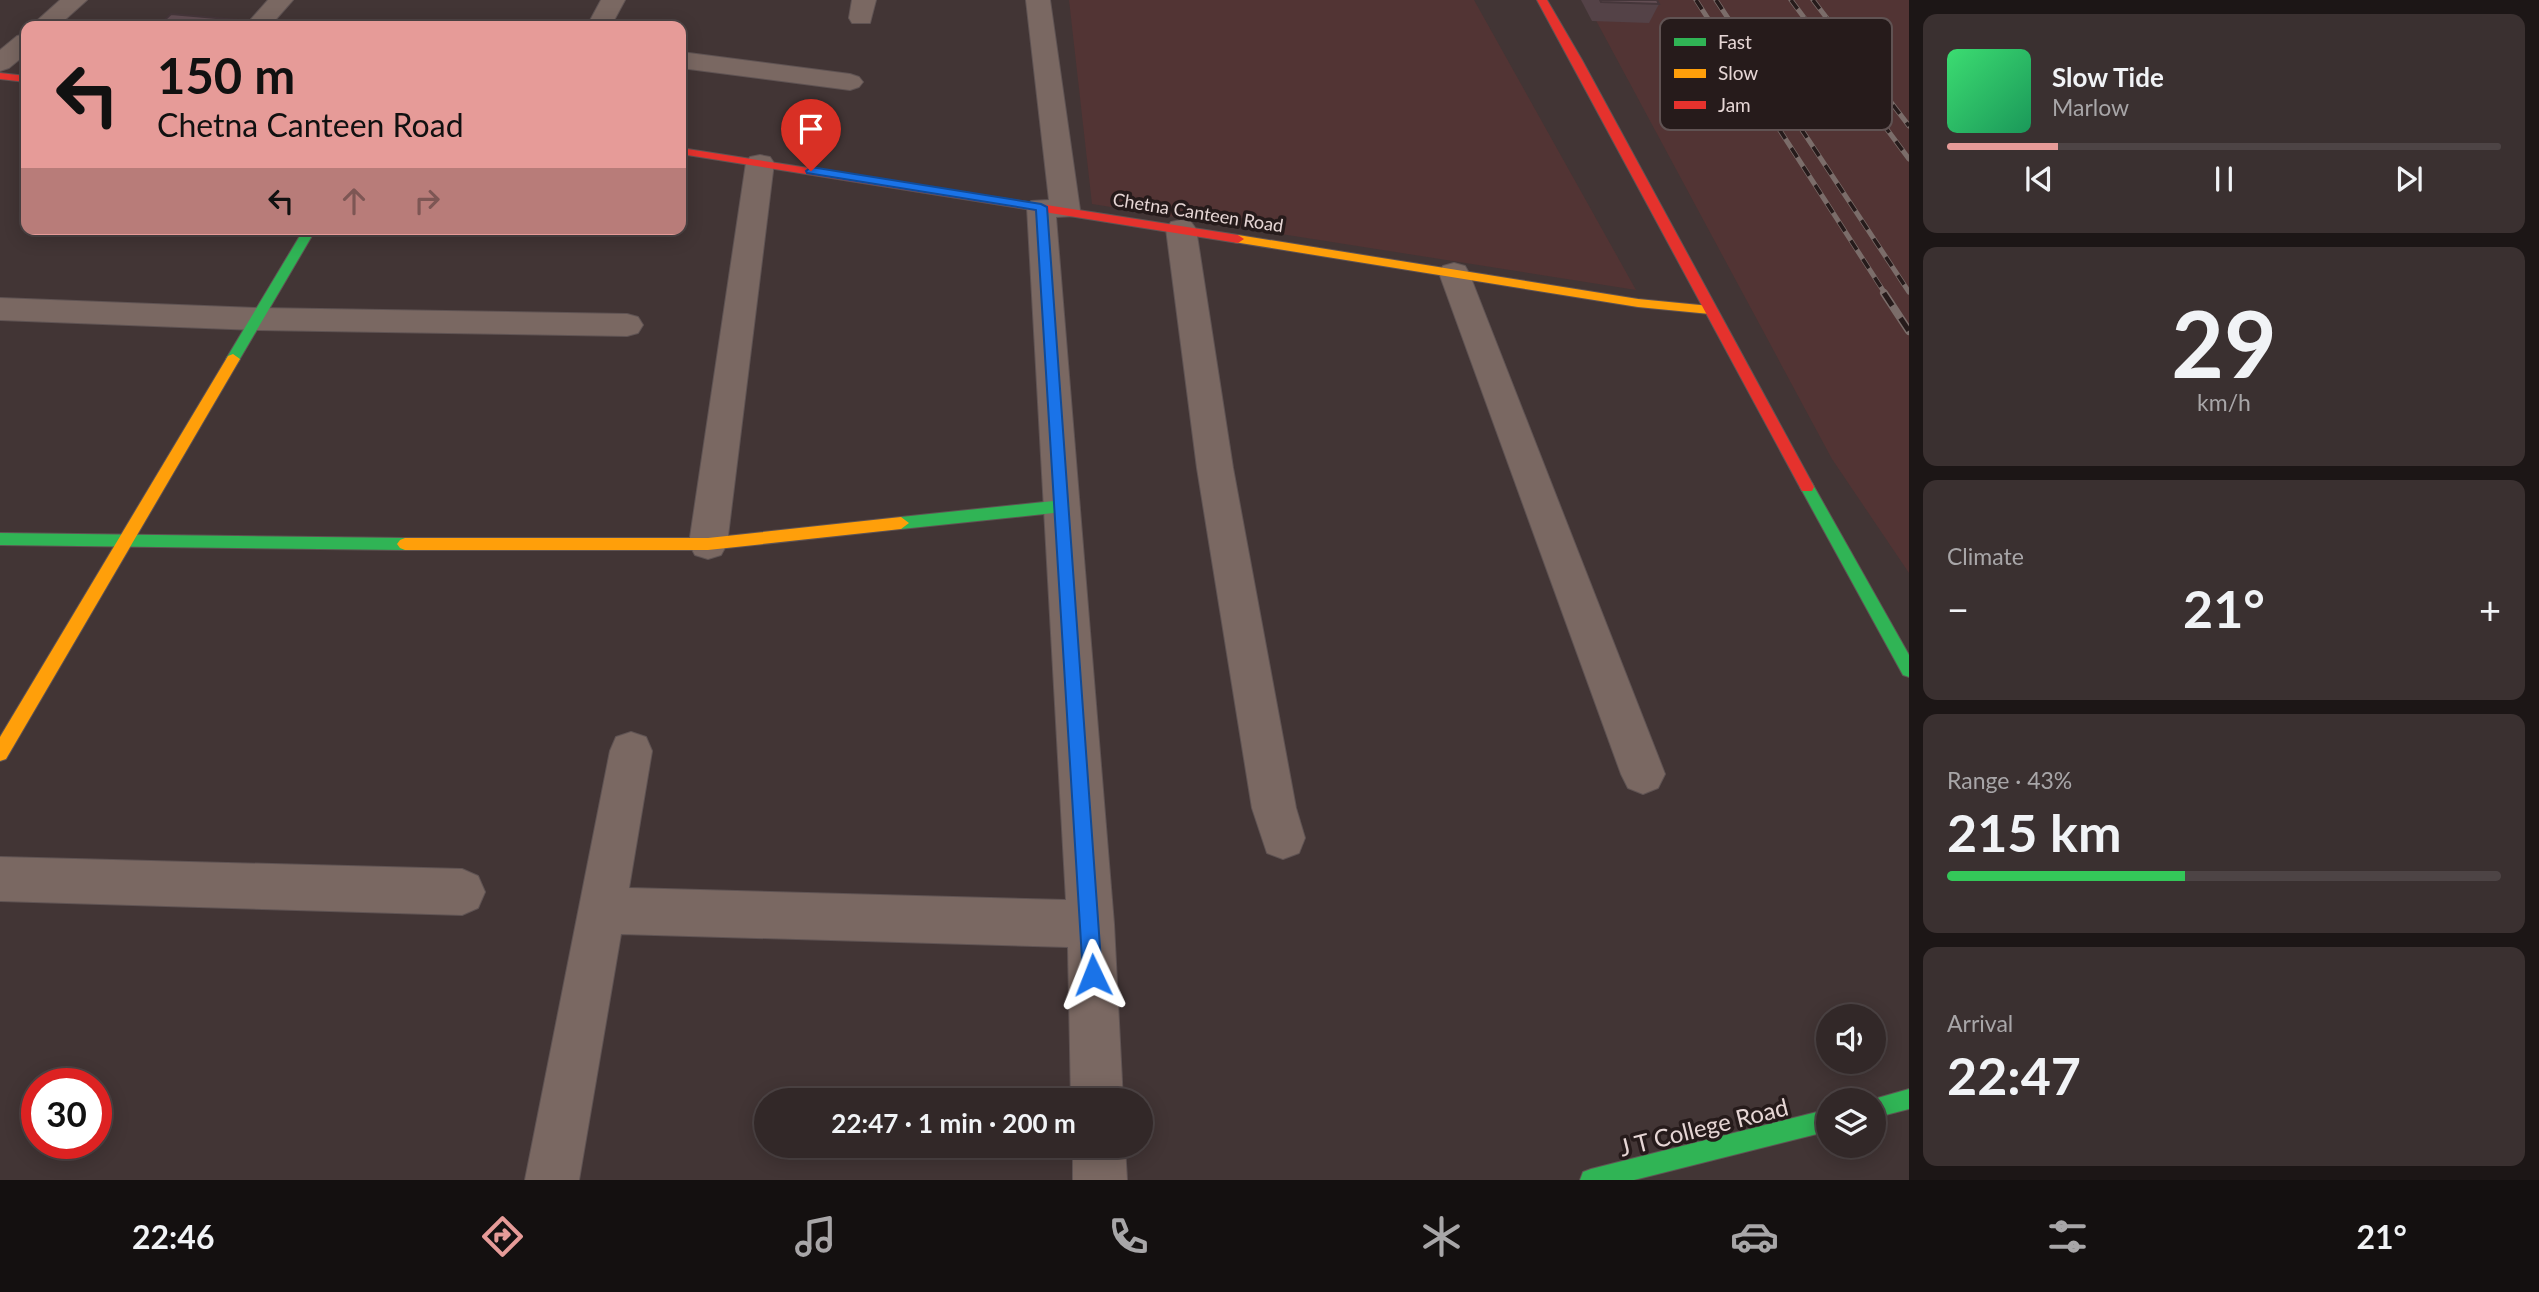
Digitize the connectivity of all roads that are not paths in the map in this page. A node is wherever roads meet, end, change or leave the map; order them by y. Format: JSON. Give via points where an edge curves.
{"nodes":[{"id":1,"x":75,"y":0,"type":"edge"},
{"id":2,"x":281,"y":0,"type":"edge"},
{"id":3,"x":613,"y":0,"type":"edge"},
{"id":4,"x":1038,"y":0,"type":"edge"},
{"id":5,"x":1542,"y":0,"type":"edge"},
{"id":6,"x":49,"y":21,"type":"edge"},
{"id":7,"x":262,"y":21,"type":"edge"},
{"id":8,"x":602,"y":21,"type":"edge"},
{"id":9,"x":21,"y":45,"type":"edge"},
{"id":10,"x":686,"y":61,"type":"edge"},
{"id":11,"x":0,"y":63,"type":"edge"},
{"id":12,"x":0,"y":76,"type":"edge"},
{"id":13,"x":21,"y":78,"type":"edge"},
{"id":14,"x":850,"y":82,"type":"dead end"},
{"id":15,"x":686,"y":153,"type":"edge"},
{"id":16,"x":760,"y":163,"type":"junction"},
{"id":17,"x":1053,"y":209,"type":"junction"},
{"id":18,"x":1181,"y":229,"type":"junction"},
{"id":19,"x":307,"y":235,"type":"edge"},
{"id":20,"x":1454,"y":273,"type":"junction"},
{"id":21,"x":0,"y":309,"type":"edge"},
{"id":22,"x":1710,"y":310,"type":"junction"},
{"id":23,"x":258,"y":319,"type":"junction"},
{"id":24,"x":627,"y":325,"type":"dead end"},
{"id":25,"x":1063,"y":506,"type":"junction"},
{"id":26,"x":0,"y":540,"type":"edge"},
{"id":27,"x":128,"y":540,"type":"junction"},
{"id":28,"x":708,"y":544,"type":"junction"},
{"id":29,"x":1909,"y":670,"type":"edge"},
{"id":30,"x":631,"y":751,"type":"dead end"},
{"id":31,"x":0,"y":753,"type":"edge"},
{"id":32,"x":1643,"y":774,"type":"dead end"},
{"id":33,"x":1283,"y":838,"type":"dead end"},
{"id":34,"x":0,"y":879,"type":"edge"},
{"id":35,"x":462,"y":892,"type":"dead end"},
{"id":36,"x":601,"y":910,"type":"junction"},
{"id":37,"x":1091,"y":925,"type":"junction"},
{"id":38,"x":1097,"y":1088,"type":"edge"},
{"id":39,"x":1909,"y":1099,"type":"edge"},
{"id":40,"x":1886,"y":1105,"type":"edge"},
{"id":41,"x":1816,"y":1123,"type":"edge"},
{"id":42,"x":1099,"y":1158,"type":"edge"},
{"id":43,"x":552,"y":1180,"type":"edge"},
{"id":44,"x":1100,"y":1180,"type":"edge"},
{"id":45,"x":1591,"y":1180,"type":"edge"}],
"edges":[{"from":1,"to":6,"type":"street"},
{"from":2,"to":7,"type":"street"},
{"from":3,"to":8,"type":"street"},
{"from":4,"to":17,"type":"street"},
{"from":5,"to":22,"type":"street"},
{"from":9,"to":11,"type":"street"},
{"from":10,"to":14,"type":"street"},
{"from":12,"to":13,"type":"street"},
{"from":15,"to":16,"type":"street","name":"Chetna Canteen Road"},
{"from":16,"to":17,"type":"street","name":"Chetna Canteen Road"},
{"from":16,"to":28,"type":"street"},
{"from":17,"to":18,"type":"street","name":"Chetna Canteen Road"},
{"from":17,"to":25,"type":"street"},
{"from":18,"to":20,"type":"street","name":"Chetna Canteen Road"},
{"from":18,"to":33,"type":"street","via":[[1217,481]]},
{"from":19,"to":23,"type":"street"},
{"from":20,"to":22,"type":"street","name":"Chetna Canteen Road"},
{"from":20,"to":32,"type":"street"},
{"from":21,"to":23,"type":"street"},
{"from":22,"to":29,"type":"street"},
{"from":23,"to":24,"type":"street"},
{"from":23,"to":27,"type":"street"},
{"from":25,"to":28,"type":"street"},
{"from":25,"to":37,"type":"street"},
{"from":26,"to":27,"type":"street"},
{"from":27,"to":28,"type":"street"},
{"from":27,"to":31,"type":"street"},
{"from":30,"to":36,"type":"street"},
{"from":34,"to":35,"type":"street"},
{"from":36,"to":37,"type":"street"},
{"from":36,"to":43,"type":"street"},
{"from":37,"to":38,"type":"street"},
{"from":39,"to":40,"type":"street"},
{"from":41,"to":45,"type":"street","name":"J T College Road"},
{"from":42,"to":44,"type":"street"}]}
